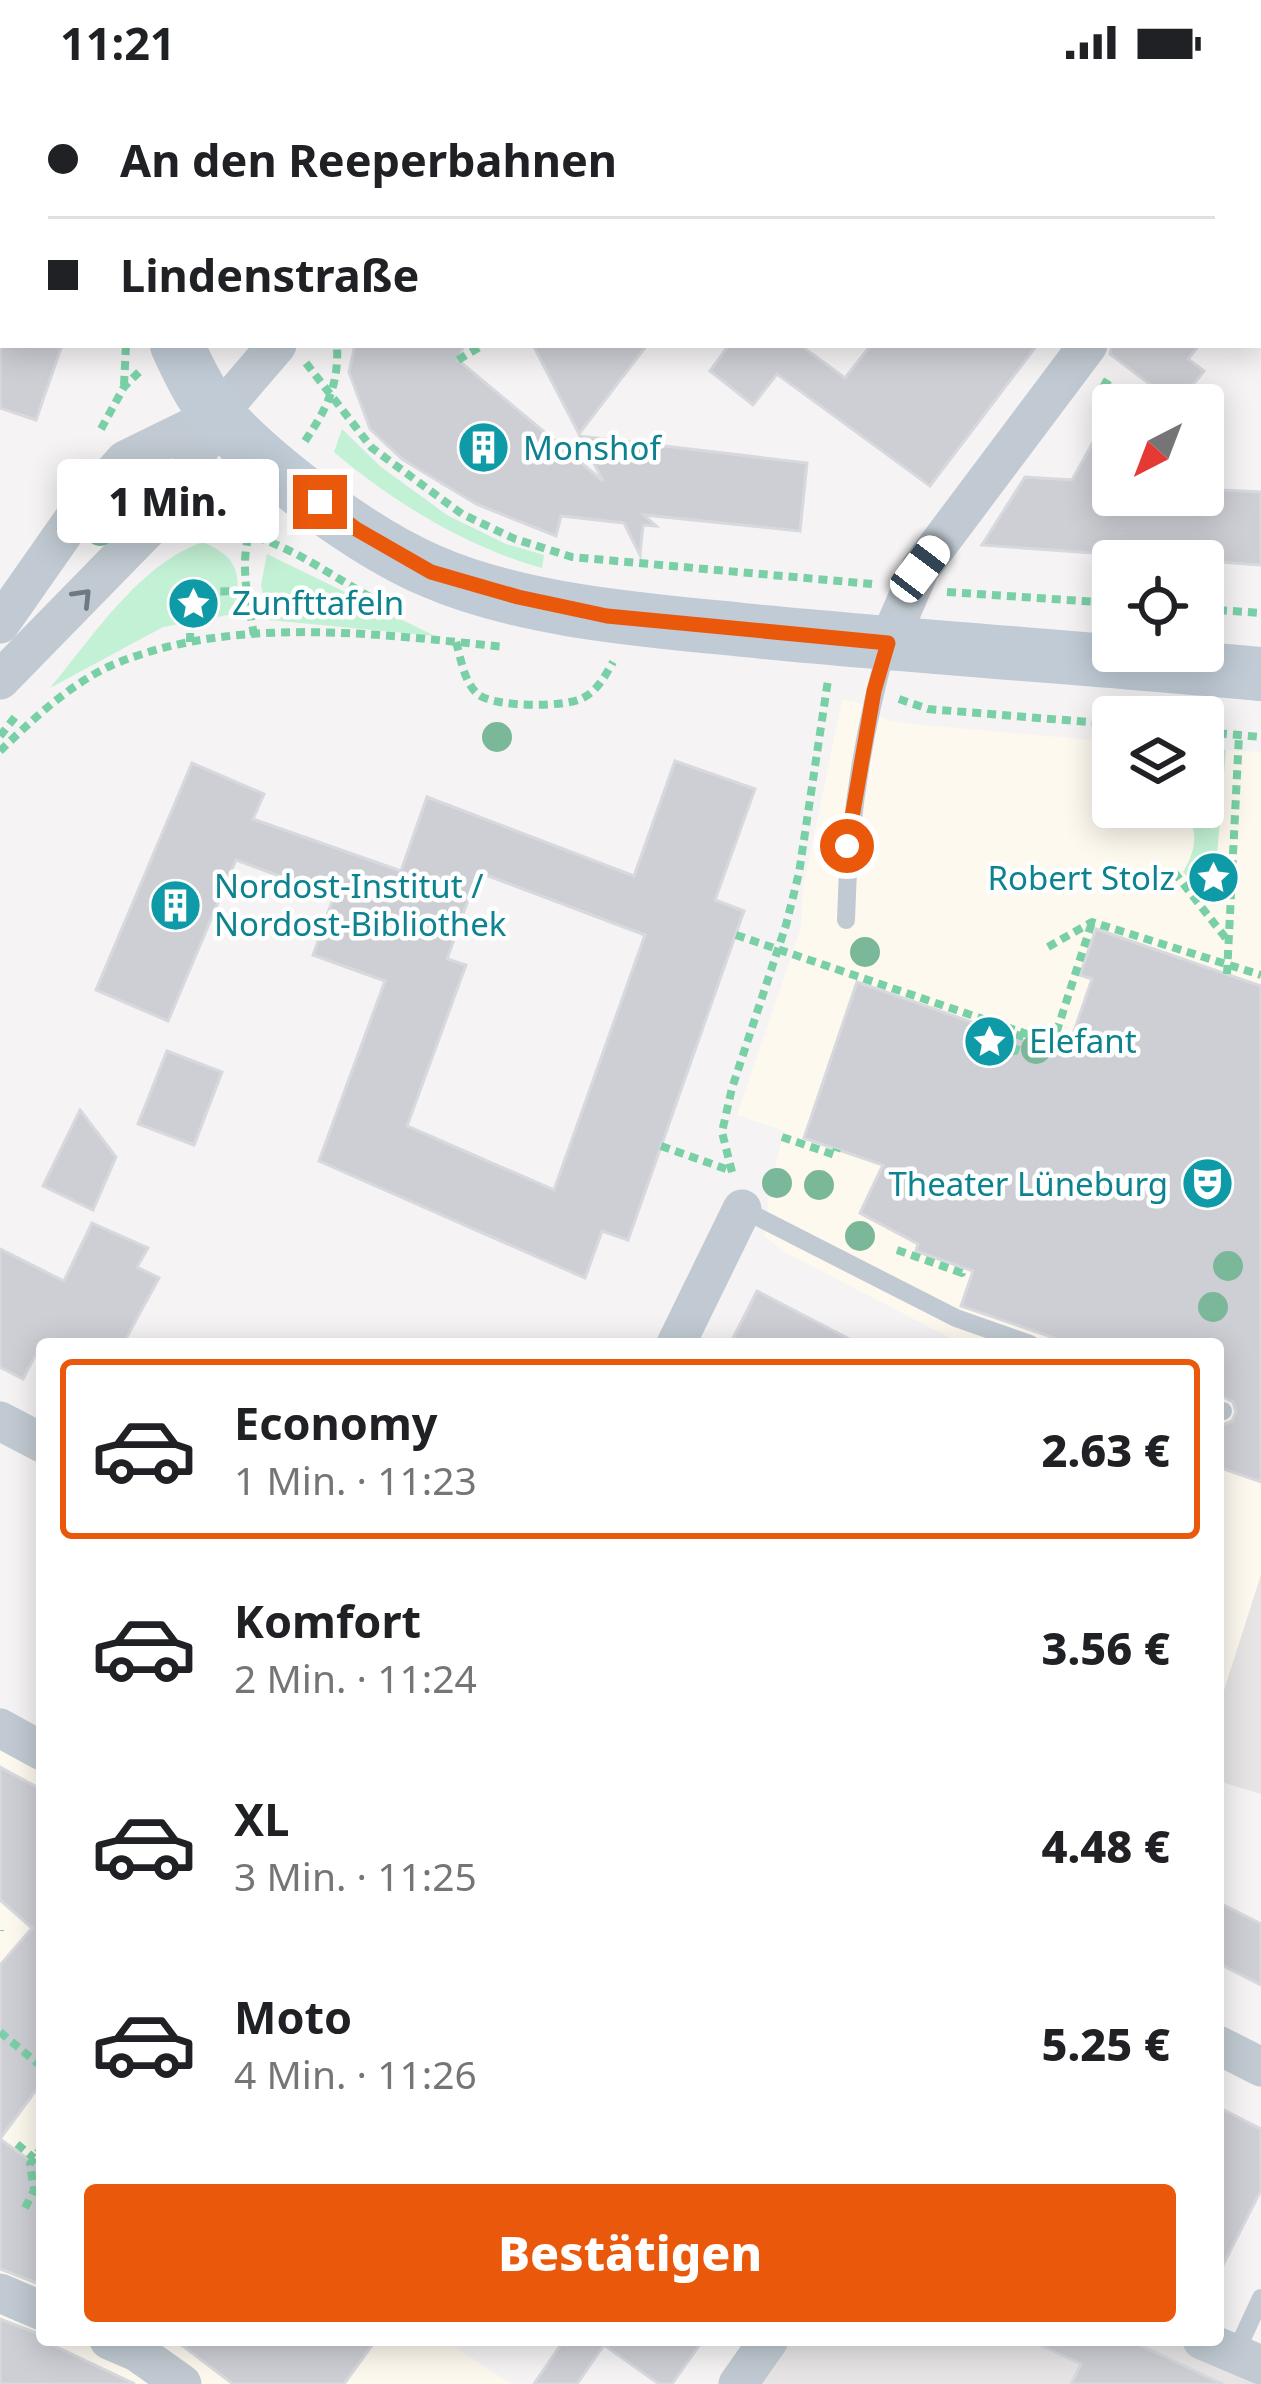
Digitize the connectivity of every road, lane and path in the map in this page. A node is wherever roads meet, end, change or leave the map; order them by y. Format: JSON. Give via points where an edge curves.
{"nodes":[{"id":1,"x":126,"y":348,"type":"edge"},
{"id":2,"x":178,"y":348,"type":"edge"},
{"id":3,"x":337,"y":348,"type":"edge"},
{"id":4,"x":478,"y":348,"type":"edge"},
{"id":5,"x":1086,"y":348,"type":"edge"},
{"id":6,"x":291,"y":352,"type":"edge"},
{"id":7,"x":458,"y":359,"type":"dead end"},
{"id":8,"x":332,"y":400,"type":"junction"},
{"id":9,"x":218,"y":415,"type":"junction"},
{"id":10,"x":98,"y":436,"type":"dead end"},
{"id":11,"x":201,"y":531,"type":"dead end"},
{"id":12,"x":839,"y":580,"type":"junction"},
{"id":13,"x":910,"y":589,"type":"junction"},
{"id":14,"x":246,"y":591,"type":"junction"},
{"id":15,"x":1092,"y":602,"type":"edge"},
{"id":16,"x":1224,"y":610,"type":"edge"},
{"id":17,"x":1261,"y":613,"type":"edge"},
{"id":18,"x":0,"y":624,"type":"edge"},
{"id":19,"x":254,"y":635,"type":"junction"},
{"id":20,"x":832,"y":639,"type":"junction"},
{"id":21,"x":190,"y":642,"type":"junction"},
{"id":22,"x":456,"y":642,"type":"junction"},
{"id":23,"x":888,"y":643,"type":"junction"},
{"id":24,"x":506,"y":647,"type":"dead end"},
{"id":25,"x":614,"y":661,"type":"dead end"},
{"id":26,"x":1261,"y":674,"type":"edge"},
{"id":27,"x":0,"y":680,"type":"edge"},
{"id":28,"x":1224,"y":734,"type":"edge"},
{"id":29,"x":1240,"y":735,"type":"junction"},
{"id":30,"x":1261,"y":737,"type":"edge"},
{"id":31,"x":0,"y":751,"type":"edge"},
{"id":32,"x":1174,"y":872,"type":"dead end"},
{"id":33,"x":846,"y":920,"type":"dead end"},
{"id":34,"x":1092,"y":922,"type":"junction"},
{"id":35,"x":736,"y":935,"type":"dead end"},
{"id":36,"x":1228,"y":941,"type":"junction"},
{"id":37,"x":1048,"y":947,"type":"dead end"},
{"id":38,"x":778,"y":950,"type":"junction"},
{"id":39,"x":1227,"y":969,"type":"junction"},
{"id":40,"x":1261,"y":975,"type":"edge"},
{"id":41,"x":1021,"y":1032,"type":"junction"},
{"id":42,"x":1009,"y":1050,"type":"dead end"},
{"id":43,"x":782,"y":1136,"type":"dead end"},
{"id":44,"x":661,"y":1146,"type":"dead end"},
{"id":45,"x":837,"y":1149,"type":"dead end"},
{"id":46,"x":737,"y":1190,"type":"junction"},
{"id":47,"x":897,"y":1250,"type":"dead end"},
{"id":48,"x":963,"y":1267,"type":"dead end"},
{"id":49,"x":678,"y":1338,"type":"edge"},
{"id":50,"x":1013,"y":1338,"type":"edge"},
{"id":51,"x":0,"y":1421,"type":"edge"},
{"id":52,"x":36,"y":1440,"type":"edge"},
{"id":53,"x":0,"y":1728,"type":"edge"},
{"id":54,"x":36,"y":1748,"type":"edge"},
{"id":55,"x":1,"y":2035,"type":"edge"},
{"id":56,"x":1224,"y":2048,"type":"edge"},
{"id":57,"x":36,"y":2063,"type":"edge"},
{"id":58,"x":1261,"y":2067,"type":"edge"},
{"id":59,"x":16,"y":2144,"type":"dead end"},
{"id":60,"x":36,"y":2155,"type":"edge"},
{"id":61,"x":34,"y":2158,"type":"junction"},
{"id":62,"x":25,"y":2209,"type":"dead end"},
{"id":63,"x":0,"y":2294,"type":"edge"},
{"id":64,"x":1261,"y":2297,"type":"edge"},
{"id":65,"x":36,"y":2309,"type":"edge"},
{"id":66,"x":765,"y":2346,"type":"edge"},
{"id":67,"x":1233,"y":2353,"type":"edge"},
{"id":68,"x":127,"y":2354,"type":"edge"},
{"id":69,"x":182,"y":2384,"type":"edge"},
{"id":70,"x":738,"y":2384,"type":"edge"}],
"edges":[{"from":1,"to":10,"type":"path","via":[[124,387]]},
{"from":2,"to":9,"type":"main road"},
{"from":3,"to":8,"type":"path"},
{"from":4,"to":7,"type":"path"},
{"from":5,"to":13,"type":"street"},
{"from":6,"to":8,"type":"path"},
{"from":6,"to":9,"type":"street"},
{"from":8,"to":12,"type":"path","via":[[413,481],[514,538],[572,557]]},
{"from":9,"to":18,"type":"street","via":[[125,460]]},
{"from":9,"to":20,"type":"main road","via":[[356,529],[431,572],[607,616]]},
{"from":27,"to":9,"type":"street","one_way":true,"via":[[172,504]]},
{"from":11,"to":14,"type":"path","via":[[246,533]]},
{"from":12,"to":13,"type":"path"},
{"from":12,"to":20,"type":"path"},
{"from":13,"to":15,"type":"path"},
{"from":13,"to":23,"type":"street"},
{"from":14,"to":19,"type":"path"},
{"from":14,"to":21,"type":"path","via":[[191,598]]},
{"from":16,"to":17,"type":"path"},
{"from":19,"to":21,"type":"path"},
{"from":19,"to":22,"type":"path"},
{"from":20,"to":23,"type":"main road"},
{"from":20,"to":38,"type":"path","via":[[808,832]]},
{"from":21,"to":31,"type":"path","via":[[108,667],[40,712]]},
{"from":22,"to":24,"type":"path"},
{"from":22,"to":25,"type":"path","via":[[469,684],[491,700],[582,699]]},
{"from":23,"to":26,"type":"main road"},
{"from":23,"to":33,"type":"lane","via":[[850,819]]},
{"from":28,"to":29,"type":"path"},
{"from":29,"to":30,"type":"path"},
{"from":29,"to":36,"type":"path"},
{"from":32,"to":36,"type":"path"},
{"from":34,"to":37,"type":"path"},
{"from":34,"to":39,"type":"path"},
{"from":34,"to":41,"type":"path","via":[[1053,1042]]},
{"from":35,"to":38,"type":"path"},
{"from":36,"to":39,"type":"path"},
{"from":38,"to":41,"type":"path"},
{"from":38,"to":46,"type":"path","via":[[722,1132]]},
{"from":39,"to":40,"type":"path"},
{"from":41,"to":42,"type":"path","via":[[1015,1052]]},
{"from":43,"to":45,"type":"path","via":[[835,1155]]},
{"from":44,"to":46,"type":"path"},
{"from":46,"to":49,"type":"street"},
{"from":46,"to":50,"type":"lane","via":[[956,1318]]},
{"from":47,"to":48,"type":"path","via":[[962,1273]]},
{"from":51,"to":52,"type":"street"},
{"from":53,"to":54,"type":"street"},
{"from":55,"to":57,"type":"path"},
{"from":56,"to":58,"type":"street"},
{"from":59,"to":61,"type":"path"},
{"from":60,"to":61,"type":"path"},
{"from":61,"to":62,"type":"path"},
{"from":63,"to":65,"type":"street"},
{"from":64,"to":67,"type":"lane"},
{"from":66,"to":70,"type":"street"},
{"from":68,"to":69,"type":"street"}]}
